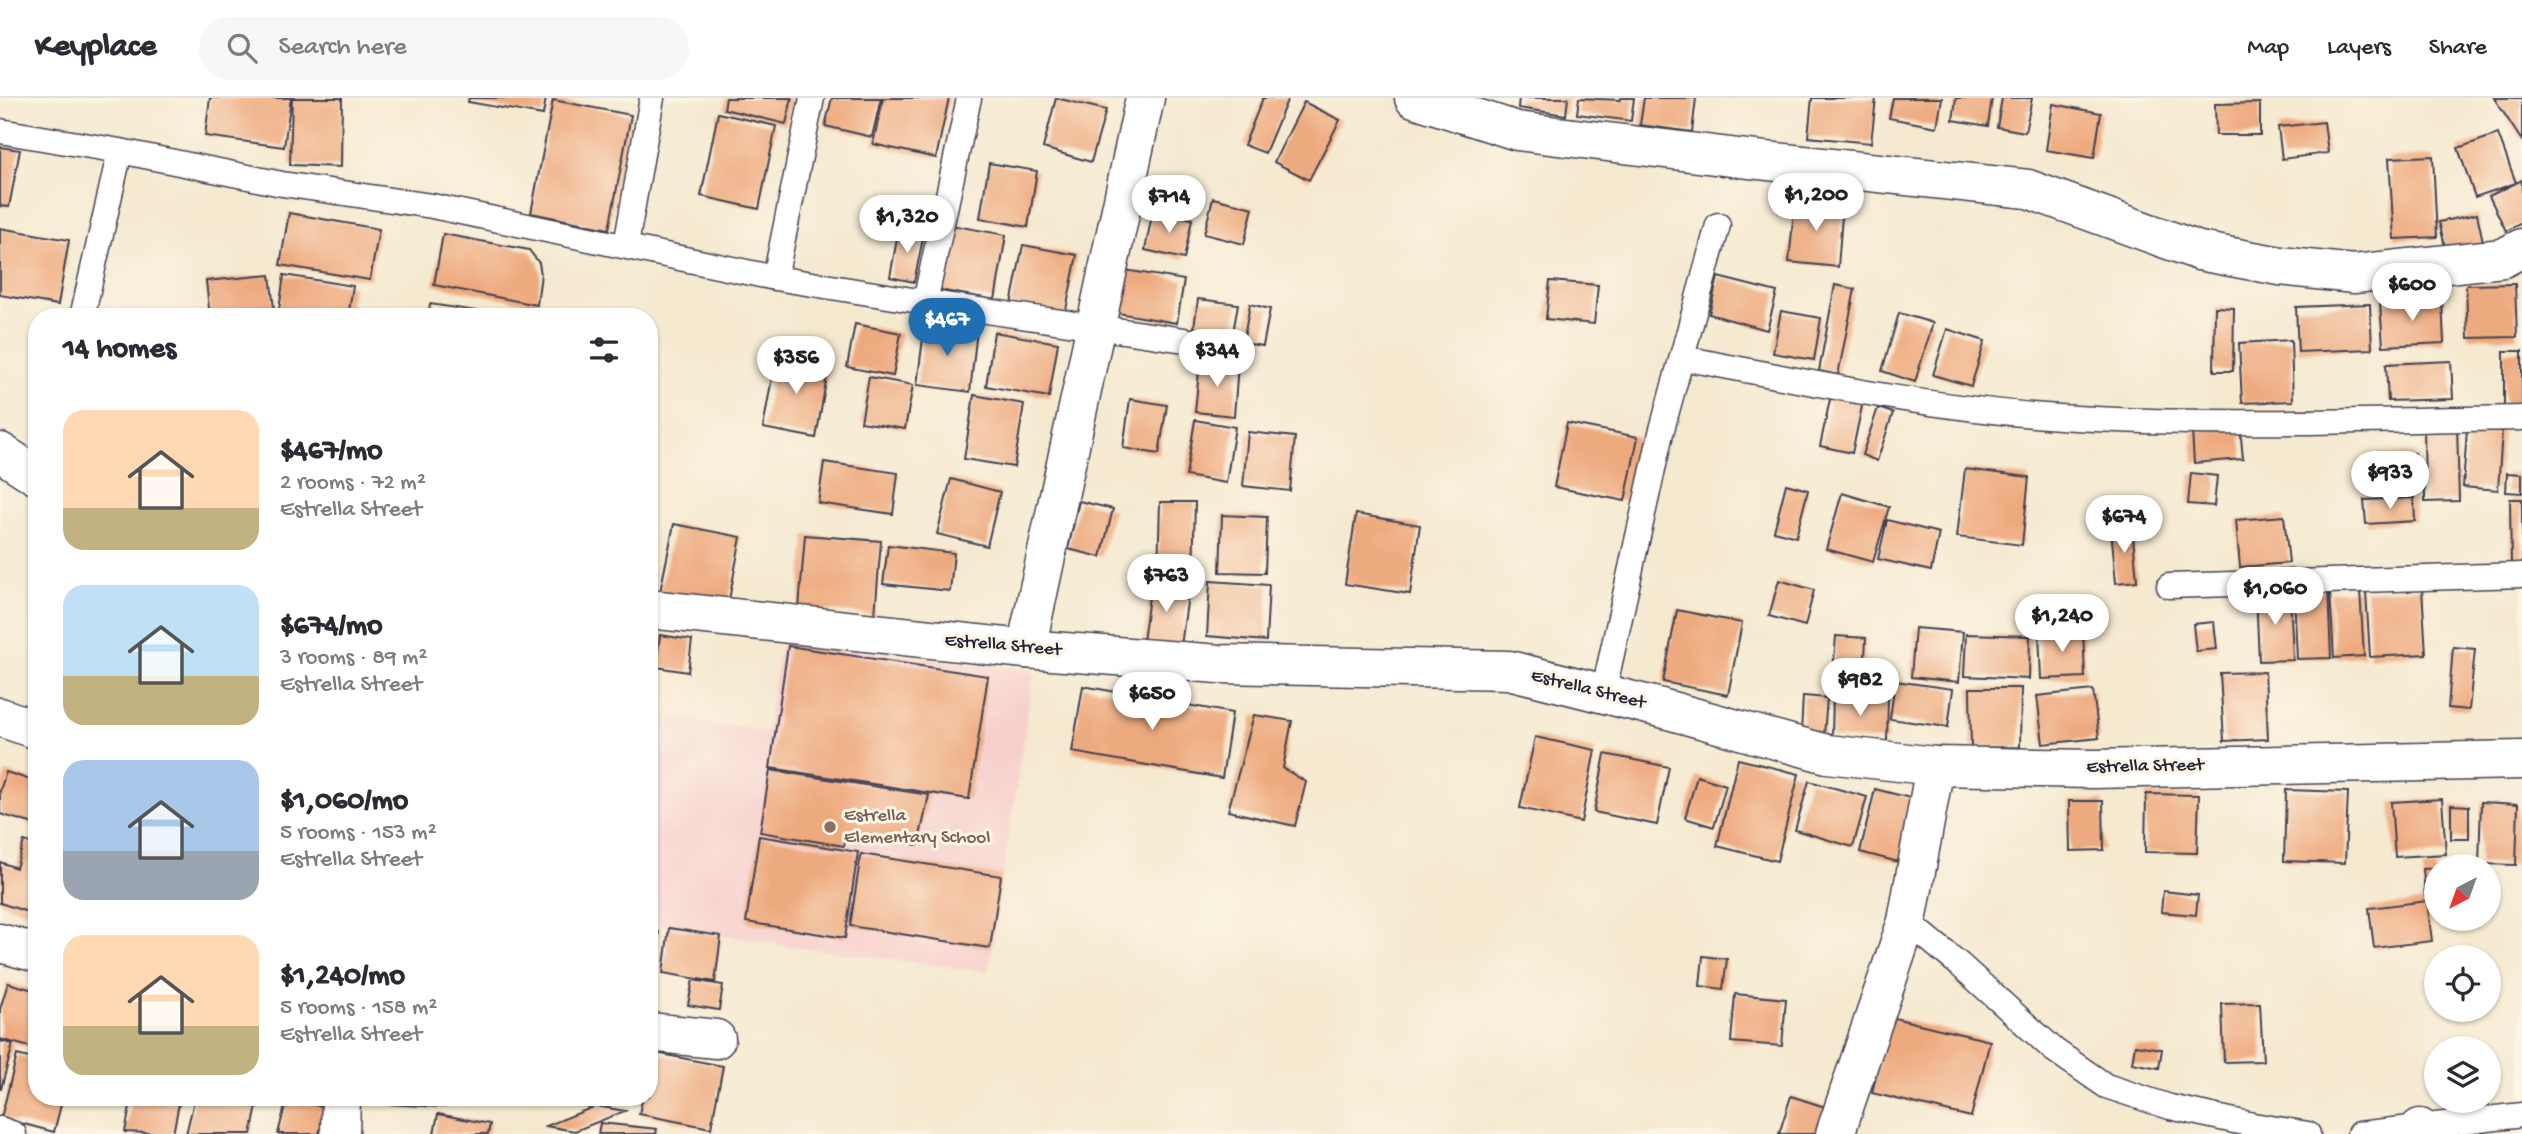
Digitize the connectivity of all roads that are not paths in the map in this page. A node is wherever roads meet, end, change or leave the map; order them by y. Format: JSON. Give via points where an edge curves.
{"nodes":[{"id":1,"x":652,"y":98,"type":"edge"},
{"id":2,"x":812,"y":98,"type":"edge"},
{"id":3,"x":969,"y":98,"type":"edge"},
{"id":4,"x":1145,"y":98,"type":"edge"},
{"id":5,"x":1414,"y":98,"type":"edge"},
{"id":6,"x":0,"y":131,"type":"edge"},
{"id":7,"x":120,"y":151,"type":"junction"},
{"id":8,"x":1718,"y":225,"type":"dead end"},
{"id":9,"x":626,"y":245,"type":"junction"},
{"id":10,"x":2522,"y":248,"type":"edge"},
{"id":11,"x":775,"y":278,"type":"junction"},
{"id":12,"x":925,"y":302,"type":"junction"},
{"id":13,"x":84,"y":308,"type":"edge"},
{"id":14,"x":1095,"y":327,"type":"junction"},
{"id":15,"x":1198,"y":342,"type":"dead end"},
{"id":16,"x":1683,"y":358,"type":"junction"},
{"id":17,"x":2522,"y":418,"type":"edge"},
{"id":18,"x":0,"y":452,"type":"edge"},
{"id":19,"x":28,"y":470,"type":"edge"},
{"id":20,"x":2522,"y":575,"type":"edge"},
{"id":21,"x":2169,"y":586,"type":"dead end"},
{"id":22,"x":658,"y":610,"type":"edge"},
{"id":23,"x":1026,"y":649,"type":"junction"},
{"id":24,"x":1603,"y":694,"type":"junction"},
{"id":25,"x":0,"y":718,"type":"edge"},
{"id":26,"x":28,"y":727,"type":"edge"},
{"id":27,"x":2522,"y":760,"type":"edge"},
{"id":28,"x":1935,"y":766,"type":"junction"},
{"id":29,"x":1907,"y":921,"type":"junction"},
{"id":30,"x":0,"y":943,"type":"edge"},
{"id":31,"x":28,"y":951,"type":"edge"},
{"id":32,"x":658,"y":1033,"type":"edge"},
{"id":33,"x":716,"y":1039,"type":"dead end"},
{"id":34,"x":341,"y":1106,"type":"edge"},
{"id":35,"x":2522,"y":1115,"type":"edge"},
{"id":36,"x":0,"y":1129,"type":"edge"},
{"id":37,"x":2252,"y":1130,"type":"edge"},
{"id":38,"x":2420,"y":1131,"type":"edge"},
{"id":39,"x":14,"y":1134,"type":"edge"},
{"id":40,"x":340,"y":1134,"type":"edge"},
{"id":41,"x":1835,"y":1134,"type":"edge"},
{"id":42,"x":2308,"y":1134,"type":"edge"},
{"id":43,"x":2359,"y":1134,"type":"edge"}],
"edges":[{"from":1,"to":9,"type":"lane"},
{"from":2,"to":11,"type":"lane"},
{"from":3,"to":12,"type":"lane"},
{"from":4,"to":14,"type":"street"},
{"from":5,"to":10,"type":"street","via":[[1517,131],[2028,189],[2199,251],[2280,266],[2354,274],[2503,258]]},
{"from":6,"to":7,"type":"lane"},
{"from":7,"to":9,"type":"lane"},
{"from":7,"to":13,"type":"lane"},
{"from":8,"to":16,"type":"lane"},
{"from":9,"to":11,"type":"lane"},
{"from":11,"to":12,"type":"lane"},
{"from":12,"to":14,"type":"lane"},
{"from":14,"to":15,"type":"lane"},
{"from":14,"to":23,"type":"street"},
{"from":16,"to":17,"type":"lane","via":[[1889,397],[2057,417],[2163,422]]},
{"from":16,"to":24,"type":"lane","via":[[1661,433]]},
{"from":18,"to":19,"type":"street"},
{"from":20,"to":21,"type":"lane"},
{"from":22,"to":23,"type":"street","name":"Estrella Street"},
{"from":23,"to":24,"type":"street","name":"Estrella Street","via":[[1219,664],[1509,670]]},
{"from":24,"to":28,"type":"street","name":"Estrella Street","via":[[1827,754]]},
{"from":25,"to":26,"type":"street"},
{"from":27,"to":28,"type":"street","name":"Estrella Street","via":[[2093,769]]},
{"from":28,"to":29,"type":"street"},
{"from":29,"to":37,"type":"lane","via":[[2054,1050],[2106,1086]]},
{"from":29,"to":41,"type":"street"},
{"from":30,"to":31,"type":"street"},
{"from":32,"to":33,"type":"street"},
{"from":34,"to":40,"type":"street"},
{"from":35,"to":38,"type":"lane"},
{"from":36,"to":39,"type":"lane"},
{"from":37,"to":42,"type":"lane"},
{"from":38,"to":43,"type":"lane"}]}
